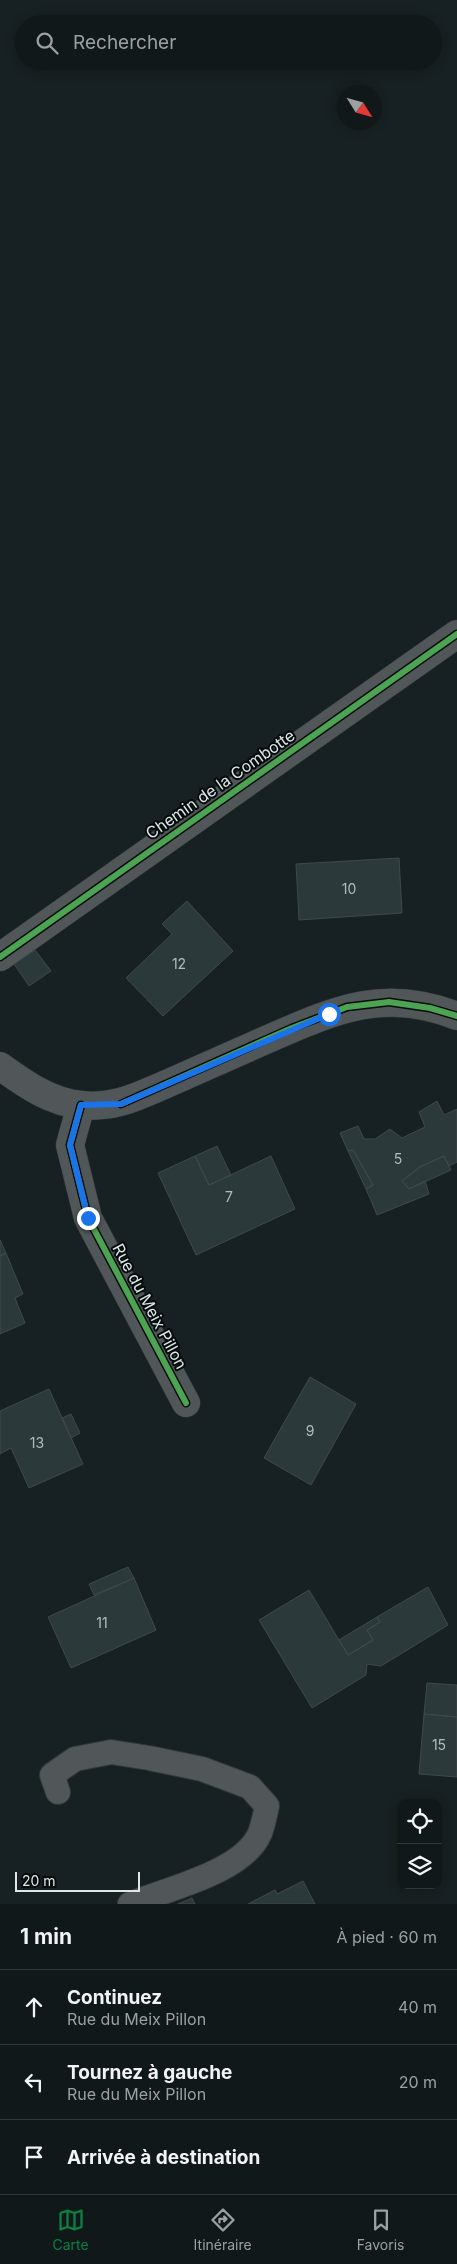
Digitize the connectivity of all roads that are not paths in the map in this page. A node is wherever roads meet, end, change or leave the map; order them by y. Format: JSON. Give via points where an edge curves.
{"nodes":[{"id":1,"x":457,"y":634,"type":"edge"},
{"id":2,"x":0,"y":957,"type":"edge"},
{"id":3,"x":457,"y":1016,"type":"edge"},
{"id":4,"x":0,"y":1066,"type":"edge"},
{"id":5,"x":81,"y":1105,"type":"junction"},
{"id":6,"x":186,"y":1403,"type":"dead end"},
{"id":7,"x":58,"y":1792,"type":"dead end"},
{"id":8,"x":130,"y":1904,"type":"edge"}],
"edges":[{"from":1,"to":2,"type":"street","name":"Chemin de la Combotte"},
{"from":3,"to":5,"type":"street","via":[[389,1002],[347,1007],[121,1104]]},
{"from":4,"to":5,"type":"street","via":[[36,1091]]},
{"from":5,"to":6,"type":"street","name":"Rue du Meix Pillon","via":[[70,1145],[88,1218]]},
{"from":7,"to":8,"type":"lane","via":[[52,1775],[75,1758],[111,1752],[202,1769],[250,1787],[267,1806],[260,1834],[241,1857],[210,1876]]}]}
